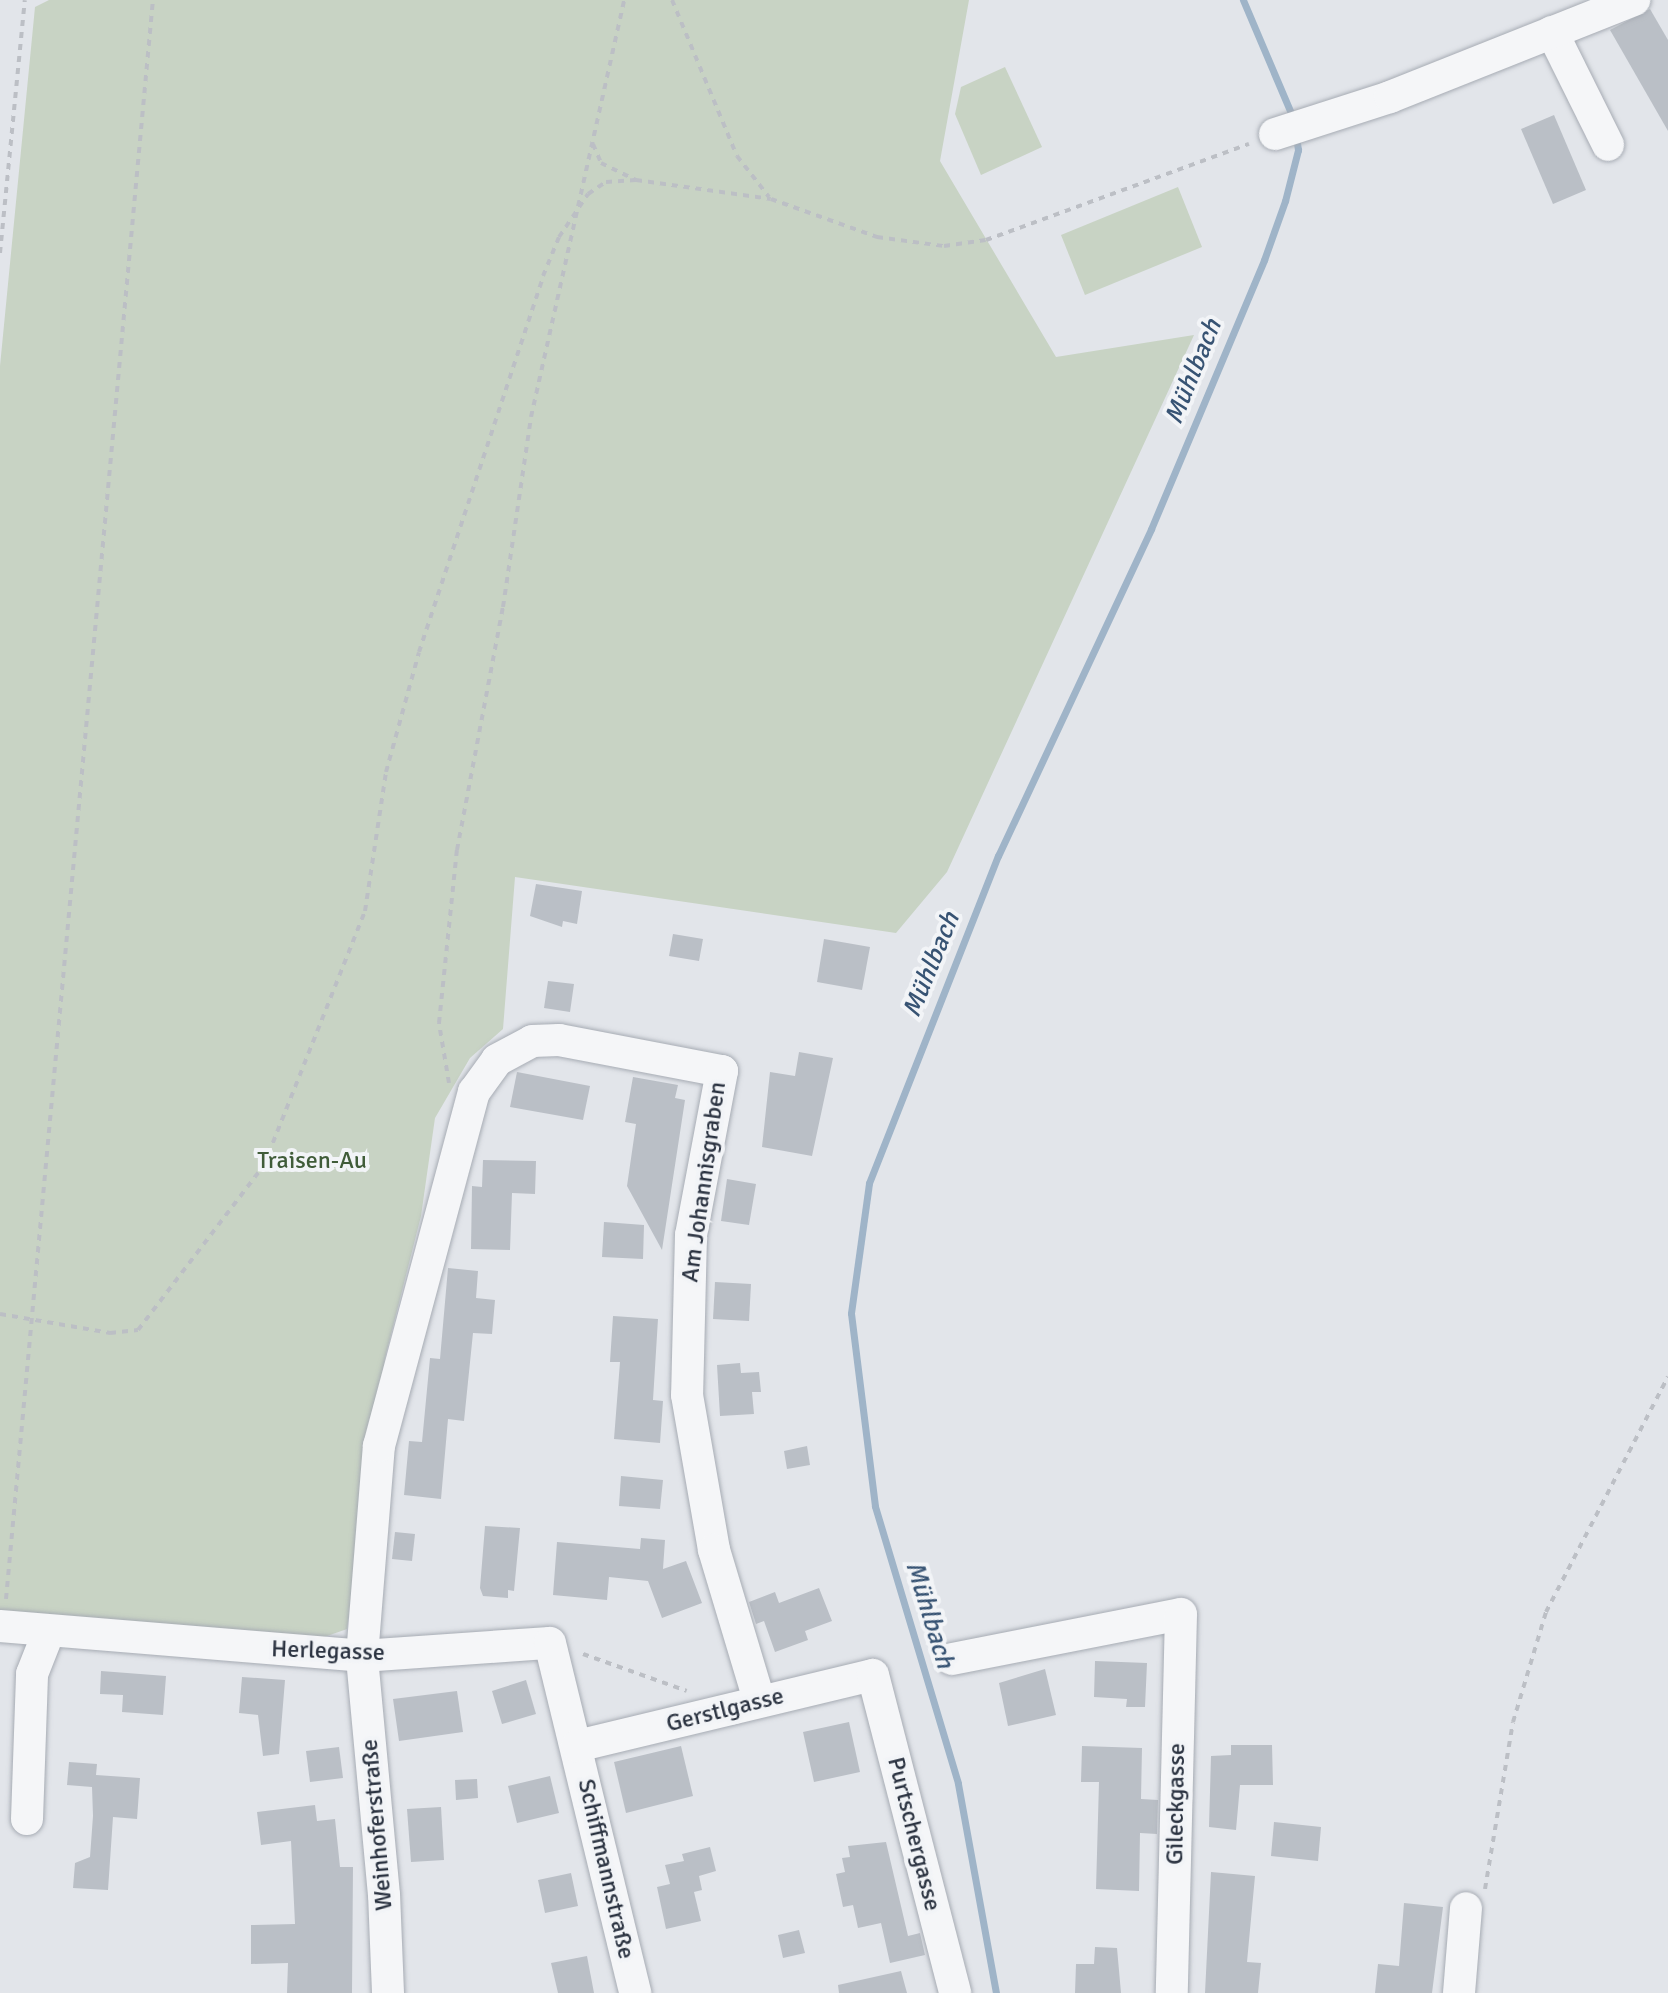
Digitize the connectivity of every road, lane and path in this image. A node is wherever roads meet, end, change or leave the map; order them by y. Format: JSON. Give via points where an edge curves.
{"nodes":[{"id":1,"x":25,"y":0,"type":"edge"},
{"id":2,"x":153,"y":0,"type":"edge"},
{"id":3,"x":624,"y":0,"type":"edge"},
{"id":4,"x":672,"y":0,"type":"edge"},
{"id":5,"x":1634,"y":0,"type":"edge"},
{"id":6,"x":1552,"y":32,"type":"junction"},
{"id":7,"x":1277,"y":134,"type":"joint"},
{"id":8,"x":593,"y":142,"type":"junction"},
{"id":9,"x":1608,"y":145,"type":"dead end"},
{"id":10,"x":636,"y":180,"type":"junction"},
{"id":11,"x":771,"y":199,"type":"junction"},
{"id":12,"x":579,"y":206,"type":"junction"},
{"id":13,"x":0,"y":253,"type":"edge"},
{"id":14,"x":465,"y":1116,"type":"junction"},
{"id":15,"x":0,"y":1314,"type":"edge"},
{"id":16,"x":32,"y":1317,"type":"junction"},
{"id":17,"x":1668,"y":1377,"type":"edge"},
{"id":18,"x":1,"y":1626,"type":"edge"},
{"id":19,"x":49,"y":1631,"type":"junction"},
{"id":20,"x":550,"y":1643,"type":"junction"},
{"id":21,"x":362,"y":1656,"type":"junction"},
{"id":22,"x":952,"y":1659,"type":"dead end"},
{"id":23,"x":873,"y":1675,"type":"joint"},
{"id":24,"x":690,"y":1692,"type":"dead end"},
{"id":25,"x":759,"y":1700,"type":"junction"},
{"id":26,"x":577,"y":1746,"type":"junction"},
{"id":27,"x":27,"y":1819,"type":"dead end"},
{"id":28,"x":1466,"y":1908,"type":"joint"},
{"id":29,"x":388,"y":1993,"type":"edge"},
{"id":30,"x":635,"y":1993,"type":"edge"},
{"id":31,"x":955,"y":1993,"type":"edge"},
{"id":32,"x":1172,"y":1993,"type":"edge"},
{"id":33,"x":1459,"y":1993,"type":"edge"}],
"edges":[{"from":1,"to":13,"type":"path"},
{"from":2,"to":16,"type":"path"},
{"from":3,"to":8,"type":"path"},
{"from":4,"to":11,"type":"path","via":[[737,156],[751,181]]},
{"from":5,"to":6,"type":"street"},
{"from":6,"to":7,"type":"street","via":[[1390,97]]},
{"from":6,"to":9,"type":"street"},
{"from":7,"to":11,"type":"path","via":[[969,243],[944,246],[877,237]]},
{"from":8,"to":10,"type":"path","via":[[601,163]]},
{"from":8,"to":12,"type":"path"},
{"from":10,"to":11,"type":"path"},
{"from":10,"to":12,"type":"path","via":[[606,182]]},
{"from":12,"to":14,"type":"path","via":[[531,417],[503,607],[457,850],[439,1023],[444,1073]]},
{"from":12,"to":16,"type":"path","via":[[543,276],[503,408],[443,570],[386,772],[365,911],[264,1165],[138,1330],[110,1333]]},
{"from":14,"to":21,"type":"street","name":"Am Johannisgraben","via":[[379,1446]]},
{"from":14,"to":25,"type":"street","name":"Am Johannisgraben","via":[[474,1092],[497,1060],[532,1041],[559,1040],[722,1071],[691,1235],[687,1395],[714,1550]]},
{"from":15,"to":16,"type":"path"},
{"from":16,"to":18,"type":"path"},
{"from":17,"to":28,"type":"path","via":[[1546,1612],[1513,1722],[1487,1888]]},
{"from":18,"to":19,"type":"street","name":"Herlegasse"},
{"from":19,"to":21,"type":"street","name":"Herlegasse"},
{"from":19,"to":27,"type":"street","via":[[32,1674]]},
{"from":20,"to":21,"type":"street","name":"Herlegasse"},
{"from":20,"to":24,"type":"path"},
{"from":20,"to":26,"type":"street"},
{"from":21,"to":29,"type":"street","name":"Weinhoferstraße"},
{"from":22,"to":32,"type":"street","name":"Gileckgasse","via":[[1181,1614]]},
{"from":23,"to":25,"type":"street","name":"Gerstlgasse"},
{"from":23,"to":31,"type":"street","name":"Purtschergasse"},
{"from":25,"to":26,"type":"street","name":"Gerstlgasse"},
{"from":26,"to":30,"type":"street","name":"Schiffmannstraße"},
{"from":28,"to":33,"type":"street"}]}
